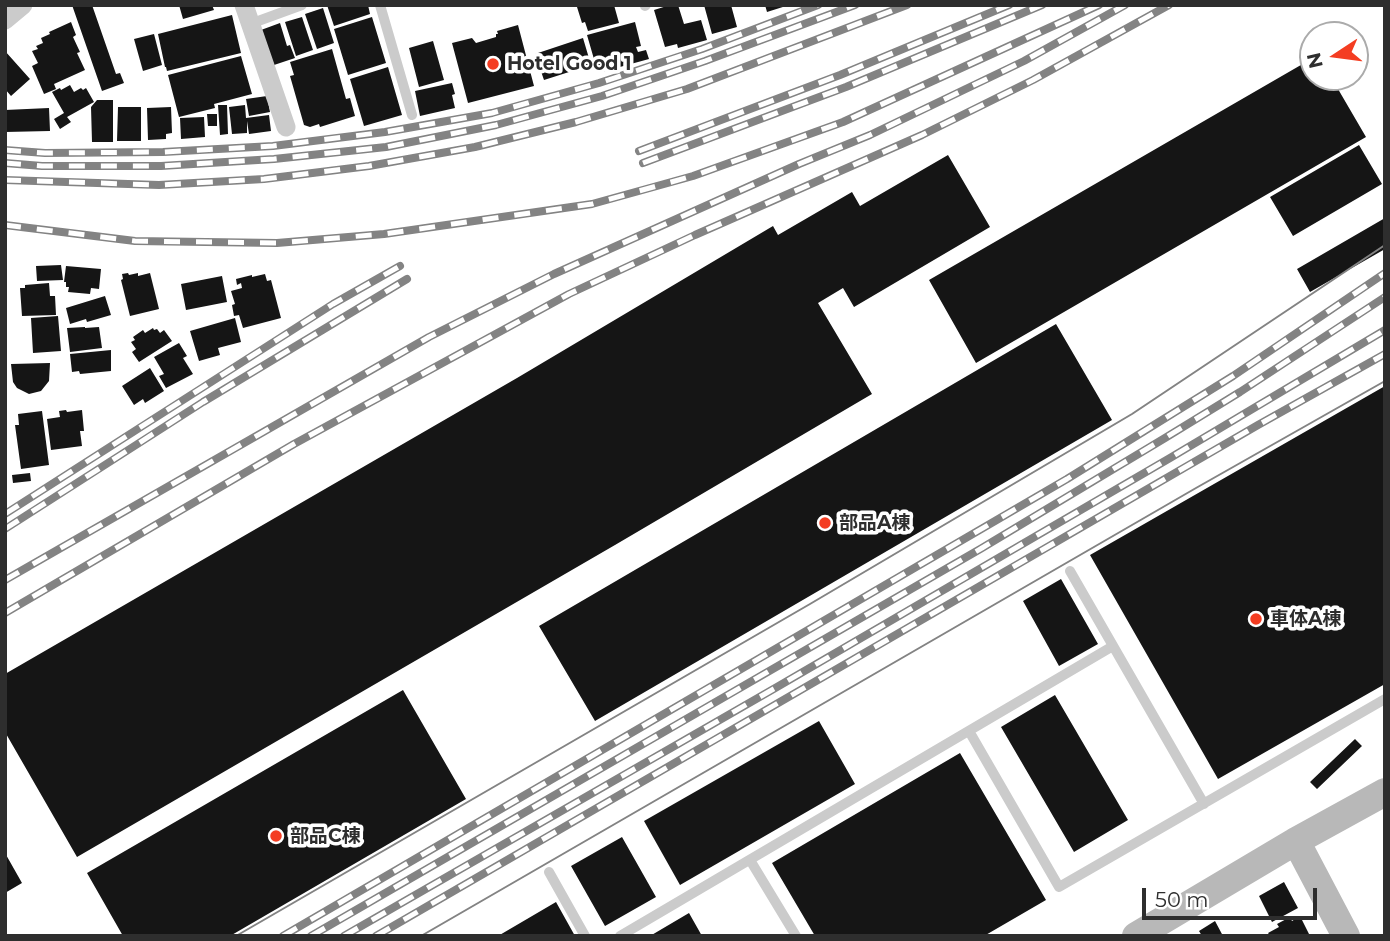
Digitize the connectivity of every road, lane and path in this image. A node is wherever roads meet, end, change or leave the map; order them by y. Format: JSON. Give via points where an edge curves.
{"nodes":[{"id":1,"x":23,"y":5,"type":"edge"},
{"id":2,"x":302,"y":5,"type":"edge"},
{"id":3,"x":380,"y":5,"type":"edge"},
{"id":4,"x":247,"y":15,"type":"edge"},
{"id":5,"x":5,"y":20,"type":"edge"},
{"id":6,"x":412,"y":115,"type":"dead end"},
{"id":7,"x":286,"y":127,"type":"dead end"},
{"id":8,"x":1070,"y":571,"type":"dead end"},
{"id":9,"x":1114,"y":646,"type":"junction"},
{"id":10,"x":1385,"y":699,"type":"edge"},
{"id":11,"x":969,"y":731,"type":"junction"},
{"id":12,"x":1385,"y":792,"type":"edge"},
{"id":13,"x":1204,"y":804,"type":"junction"},
{"id":14,"x":1296,"y":841,"type":"junction"},
{"id":15,"x":750,"y":860,"type":"junction"},
{"id":16,"x":549,"y":872,"type":"dead end"},
{"id":17,"x":1165,"y":928,"type":"edge"},
{"id":18,"x":586,"y":936,"type":"edge"},
{"id":19,"x":620,"y":936,"type":"edge"},
{"id":20,"x":796,"y":936,"type":"edge"},
{"id":21,"x":1136,"y":936,"type":"edge"},
{"id":22,"x":1346,"y":936,"type":"edge"}],
"edges":[{"from":1,"to":5,"type":"street"},
{"from":2,"to":4,"type":"lane"},
{"from":3,"to":6,"type":"lane"},
{"from":4,"to":7,"type":"street"},
{"from":8,"to":9,"type":"lane"},
{"from":9,"to":11,"type":"lane"},
{"from":9,"to":13,"type":"lane"},
{"from":10,"to":13,"type":"lane"},
{"from":11,"to":13,"type":"lane","via":[[1059,887]]},
{"from":11,"to":15,"type":"lane"},
{"from":12,"to":14,"type":"street"},
{"from":14,"to":17,"type":"street"},
{"from":14,"to":22,"type":"street"},
{"from":15,"to":19,"type":"lane"},
{"from":15,"to":20,"type":"lane"},
{"from":16,"to":18,"type":"lane"},
{"from":17,"to":21,"type":"street"}]}
